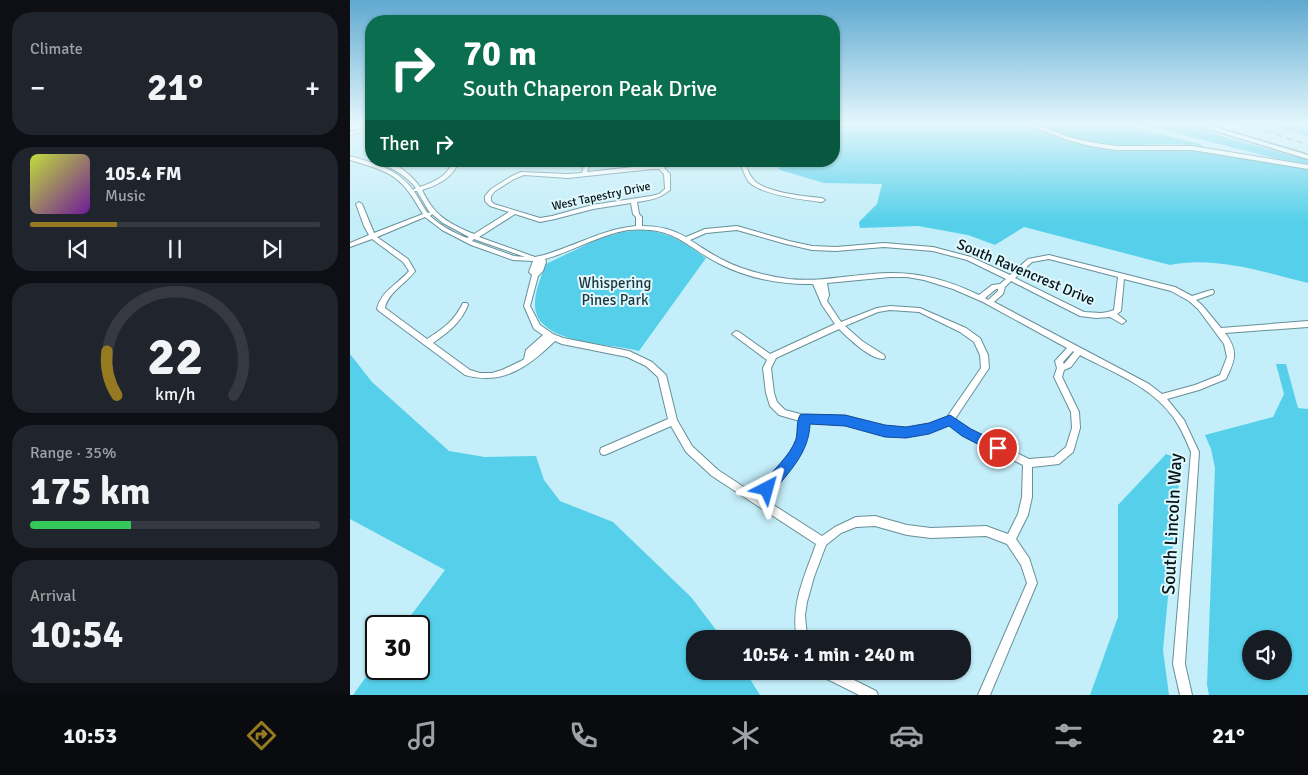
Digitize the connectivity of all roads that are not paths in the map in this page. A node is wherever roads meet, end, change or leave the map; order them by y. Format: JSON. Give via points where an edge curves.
{"nodes":[{"id":1,"x":353,"y":156,"type":"edge"},
{"id":2,"x":1243,"y":156,"type":"edge"},
{"id":3,"x":365,"y":161,"type":"edge"},
{"id":4,"x":381,"y":167,"type":"edge"},
{"id":5,"x":391,"y":167,"type":"edge"},
{"id":6,"x":454,"y":167,"type":"edge"},
{"id":7,"x":587,"y":167,"type":"edge"},
{"id":8,"x":746,"y":167,"type":"edge"},
{"id":9,"x":1308,"y":167,"type":"edge"},
{"id":10,"x":661,"y":168,"type":"joint"},
{"id":11,"x":584,"y":174,"type":"junction"},
{"id":12,"x":415,"y":189,"type":"junction"},
{"id":13,"x":822,"y":200,"type":"dead end"},
{"id":14,"x":634,"y":202,"type":"junction"},
{"id":15,"x":359,"y":204,"type":"dead end"},
{"id":16,"x":514,"y":212,"type":"junction"},
{"id":17,"x":432,"y":215,"type":"junction"},
{"id":18,"x":635,"y":228,"type":"junction"},
{"id":19,"x":373,"y":237,"type":"junction"},
{"id":20,"x":475,"y":239,"type":"junction"},
{"id":21,"x":689,"y":241,"type":"junction"},
{"id":22,"x":350,"y":245,"type":"edge"},
{"id":23,"x":537,"y":258,"type":"junction"},
{"id":24,"x":1121,"y":276,"type":"junction"},
{"id":25,"x":1010,"y":278,"type":"junction"},
{"id":26,"x":816,"y":282,"type":"junction"},
{"id":27,"x":824,"y":282,"type":"junction"},
{"id":28,"x":1002,"y":286,"type":"junction"},
{"id":29,"x":1211,"y":292,"type":"dead end"},
{"id":30,"x":980,"y":298,"type":"junction"},
{"id":31,"x":824,"y":299,"type":"junction"},
{"id":32,"x":1192,"y":299,"type":"junction"},
{"id":33,"x":989,"y":303,"type":"junction"},
{"id":34,"x":465,"y":305,"type":"dead end"},
{"id":35,"x":1112,"y":315,"type":"junction"},
{"id":36,"x":1122,"y":321,"type":"dead end"},
{"id":37,"x":1308,"y":324,"type":"edge"},
{"id":38,"x":840,"y":325,"type":"junction"},
{"id":39,"x":1219,"y":331,"type":"junction"},
{"id":40,"x":736,"y":334,"type":"dead end"},
{"id":41,"x":551,"y":337,"type":"junction"},
{"id":42,"x":427,"y":343,"type":"junction"},
{"id":43,"x":1076,"y":349,"type":"junction"},
{"id":44,"x":881,"y":357,"type":"dead end"},
{"id":45,"x":771,"y":359,"type":"junction"},
{"id":46,"x":1162,"y":397,"type":"junction"},
{"id":47,"x":804,"y":419,"type":"junction"},
{"id":48,"x":950,"y":420,"type":"junction"},
{"id":49,"x":674,"y":422,"type":"junction"},
{"id":50,"x":604,"y":451,"type":"dead end"},
{"id":51,"x":1028,"y":463,"type":"junction"},
{"id":52,"x":757,"y":501,"type":"junction"},
{"id":53,"x":1010,"y":540,"type":"junction"},
{"id":54,"x":822,"y":542,"type":"junction"},
{"id":55,"x":801,"y":630,"type":"edge"},
{"id":56,"x":841,"y":680,"type":"edge"},
{"id":57,"x":872,"y":695,"type":"edge"},
{"id":58,"x":984,"y":695,"type":"edge"},
{"id":59,"x":1186,"y":695,"type":"edge"}],
"edges":[{"from":1,"to":3,"type":"street"},
{"from":2,"to":9,"type":"street"},
{"from":4,"to":12,"type":"street"},
{"from":5,"to":12,"type":"street","via":[[405,174]]},
{"from":6,"to":12,"type":"street","via":[[441,178]]},
{"from":7,"to":11,"type":"street"},
{"from":8,"to":13,"type":"street","via":[[751,181],[757,185],[787,195]]},
{"from":10,"to":11,"type":"street"},
{"from":10,"to":14,"type":"street","name":"West Tapestry Drive","via":[[667,174],[668,189],[661,195]]},
{"from":11,"to":16,"type":"street","name":"West Tapestry Drive","via":[[523,174],[512,178],[493,190],[488,201]]},
{"from":12,"to":17,"type":"street"},
{"from":14,"to":16,"type":"street","name":"West Tapestry Drive","via":[[592,207],[540,220]]},
{"from":14,"to":18,"type":"street","via":[[636,214],[631,218]]},
{"from":15,"to":19,"type":"street"},
{"from":16,"to":20,"type":"street"},
{"from":17,"to":19,"type":"street"},
{"from":17,"to":20,"type":"street"},
{"from":18,"to":21,"type":"street","name":"South Lincoln Way","via":[[669,231]]},
{"from":18,"to":23,"type":"street","name":"South Lincoln Way","via":[[606,234],[568,251]]},
{"from":19,"to":22,"type":"street"},
{"from":19,"to":42,"type":"street","via":[[410,263],[412,271],[407,279],[388,293],[381,309]]},
{"from":20,"to":23,"type":"street"},
{"from":21,"to":25,"type":"street","name":"South Ravencrest Drive","via":[[712,232],[737,228],[812,248],[884,246],[934,249],[969,258]]},
{"from":21,"to":26,"type":"street","name":"South Lincoln Way","via":[[721,262],[745,272],[774,279]]},
{"from":23,"to":41,"type":"street","via":[[543,262],[535,275],[527,306],[537,327]]},
{"from":24,"to":25,"type":"street","via":[[1049,257],[1030,260]]},
{"from":24,"to":32,"type":"street","via":[[1173,289]]},
{"from":24,"to":35,"type":"street","name":"South Ravencrest Drive","via":[[1117,311]]},
{"from":25,"to":28,"type":"street"},
{"from":25,"to":35,"type":"street","name":"South Ravencrest Drive","via":[[1083,314]]},
{"from":26,"to":27,"type":"street","name":"South Lincoln Way"},
{"from":26,"to":31,"type":"street","via":[[819,295]]},
{"from":27,"to":30,"type":"street","name":"South Lincoln Way","via":[[879,275],[908,276],[939,280]]},
{"from":27,"to":31,"type":"street"},
{"from":28,"to":30,"type":"street","via":[[994,287]]},
{"from":28,"to":33,"type":"street","via":[[1001,292]]},
{"from":29,"to":32,"type":"street"},
{"from":30,"to":33,"type":"street","name":"South Lincoln Way"},
{"from":31,"to":38,"type":"street"},
{"from":32,"to":39,"type":"street"},
{"from":33,"to":43,"type":"street","name":"South Lincoln Way"},
{"from":34,"to":42,"type":"street","via":[[456,323]]},
{"from":35,"to":36,"type":"street"},
{"from":37,"to":39,"type":"street"},
{"from":38,"to":44,"type":"street","via":[[855,341]]},
{"from":38,"to":45,"type":"street"},
{"from":38,"to":48,"type":"street","via":[[877,310],[906,308],[920,310],[977,340],[984,355],[985,368]]},
{"from":39,"to":46,"type":"street","via":[[1228,343],[1231,357],[1223,377]]},
{"from":40,"to":45,"type":"street"},
{"from":41,"to":42,"type":"street","via":[[538,353],[512,371],[480,378]]},
{"from":41,"to":49,"type":"street","via":[[628,354],[649,364],[662,375]]},
{"from":43,"to":46,"type":"street","name":"South Lincoln Way"},
{"from":43,"to":51,"type":"street","via":[[1058,377],[1075,412],[1076,428],[1070,450],[1056,461]]},
{"from":45,"to":47,"type":"street","via":[[766,368],[773,404],[782,413]]},
{"from":46,"to":59,"type":"street","name":"South Lincoln Way","via":[[1182,420],[1195,452],[1179,664]]},
{"from":47,"to":48,"type":"street","via":[[845,420],[885,431],[906,432]]},
{"from":47,"to":52,"type":"street","via":[[803,437],[796,453]]},
{"from":48,"to":51,"type":"street"},
{"from":49,"to":50,"type":"street"},
{"from":49,"to":52,"type":"street","via":[[690,449],[708,467]]},
{"from":51,"to":53,"type":"street","via":[[1023,516]]},
{"from":52,"to":54,"type":"street"},
{"from":53,"to":54,"type":"street","via":[[986,531],[932,533],[875,521],[856,522]]},
{"from":53,"to":58,"type":"street","via":[[1025,562],[1032,584]]},
{"from":54,"to":55,"type":"street","via":[[801,605]]},
{"from":56,"to":57,"type":"street"}]}
